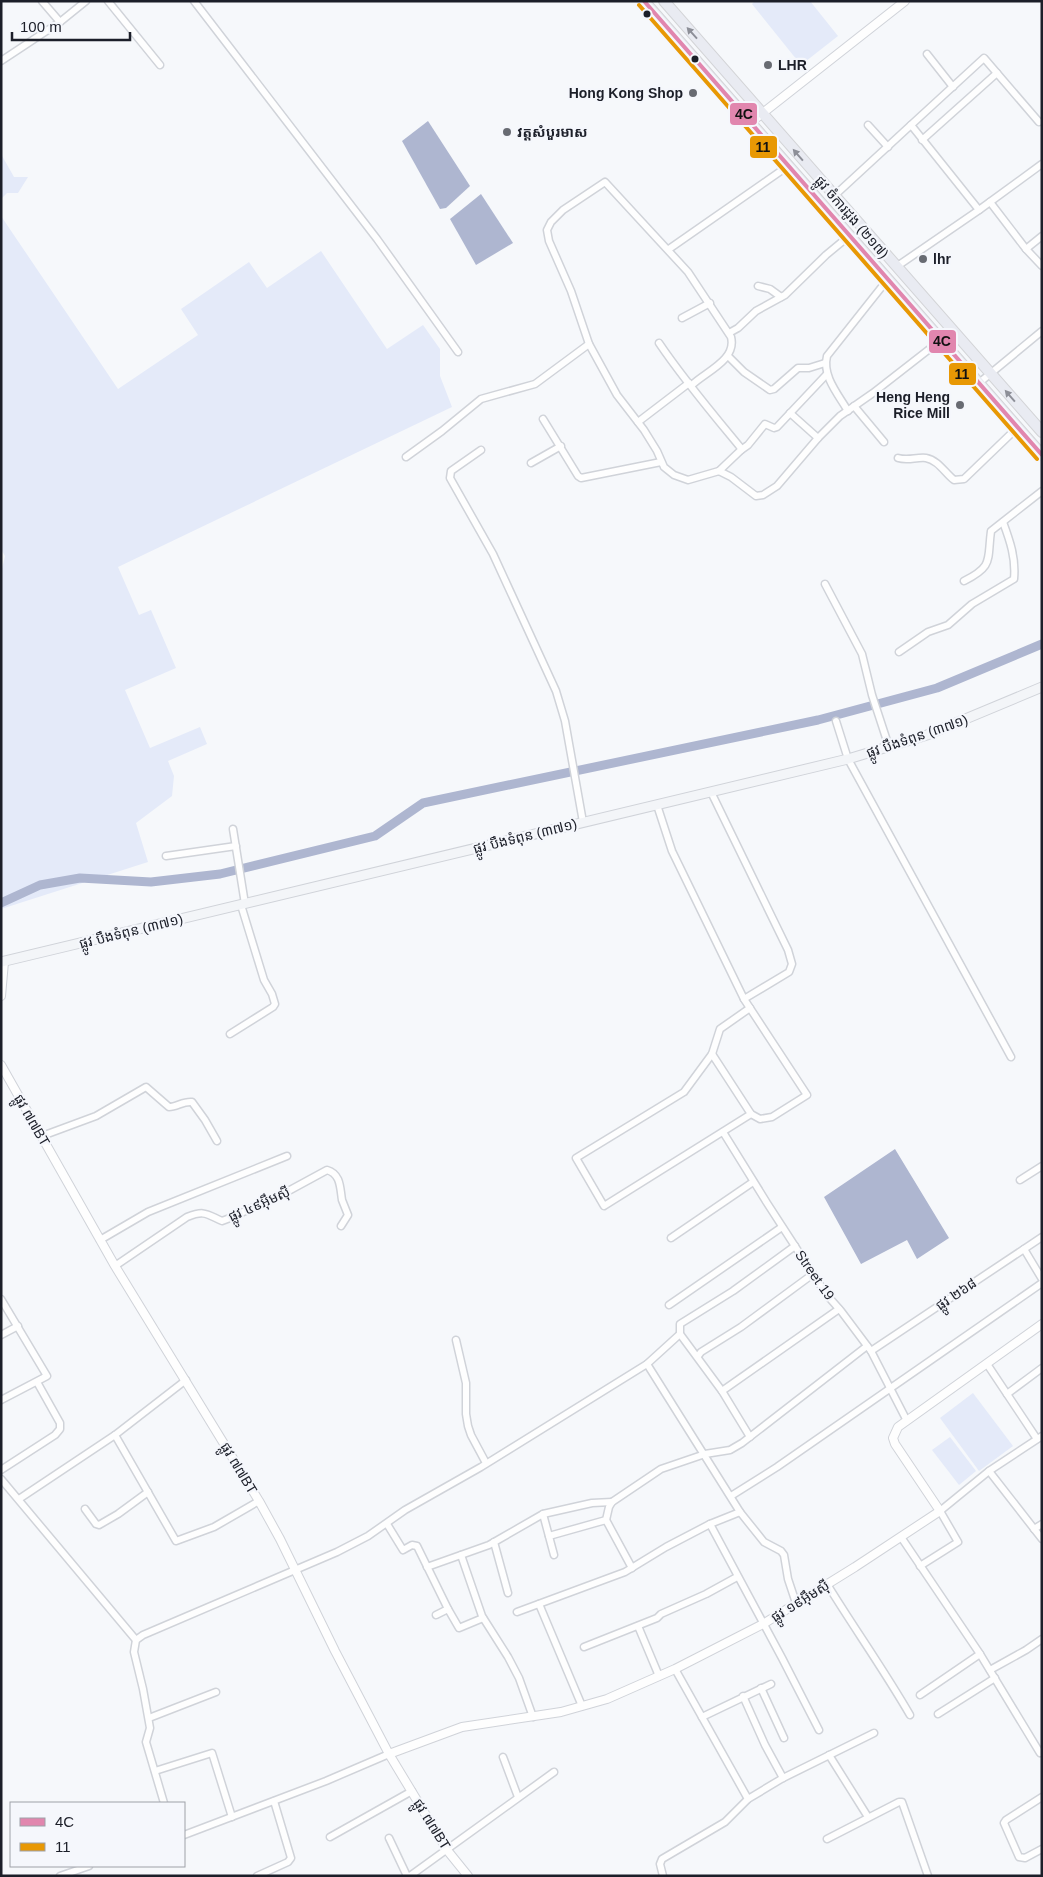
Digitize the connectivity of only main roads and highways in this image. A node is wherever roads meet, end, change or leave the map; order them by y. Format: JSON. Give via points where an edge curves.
{"nodes":[{"id":1,"x":644,"y":1,"type":"edge"},
{"id":2,"x":664,"y":1,"type":"edge"},
{"id":3,"x":1042,"y":432,"type":"edge"},
{"id":4,"x":1042,"y":455,"type":"edge"},
{"id":5,"x":1042,"y":687,"type":"edge"},
{"id":6,"x":3,"y":962,"type":"edge"}],
"edges":[{"from":1,"to":4,"type":"main road","name":"ផ្លូវ ចំការដូង (២១៧)"},
{"from":3,"to":2,"type":"main road","name":"ផ្លូវ ចំការដូង (២១៧)","one_way":true},
{"from":5,"to":6,"type":"main road","name":"ផ្លូវ បឹងទំពុន (៣៧១)","via":[[935,732],[848,759]]}]}
